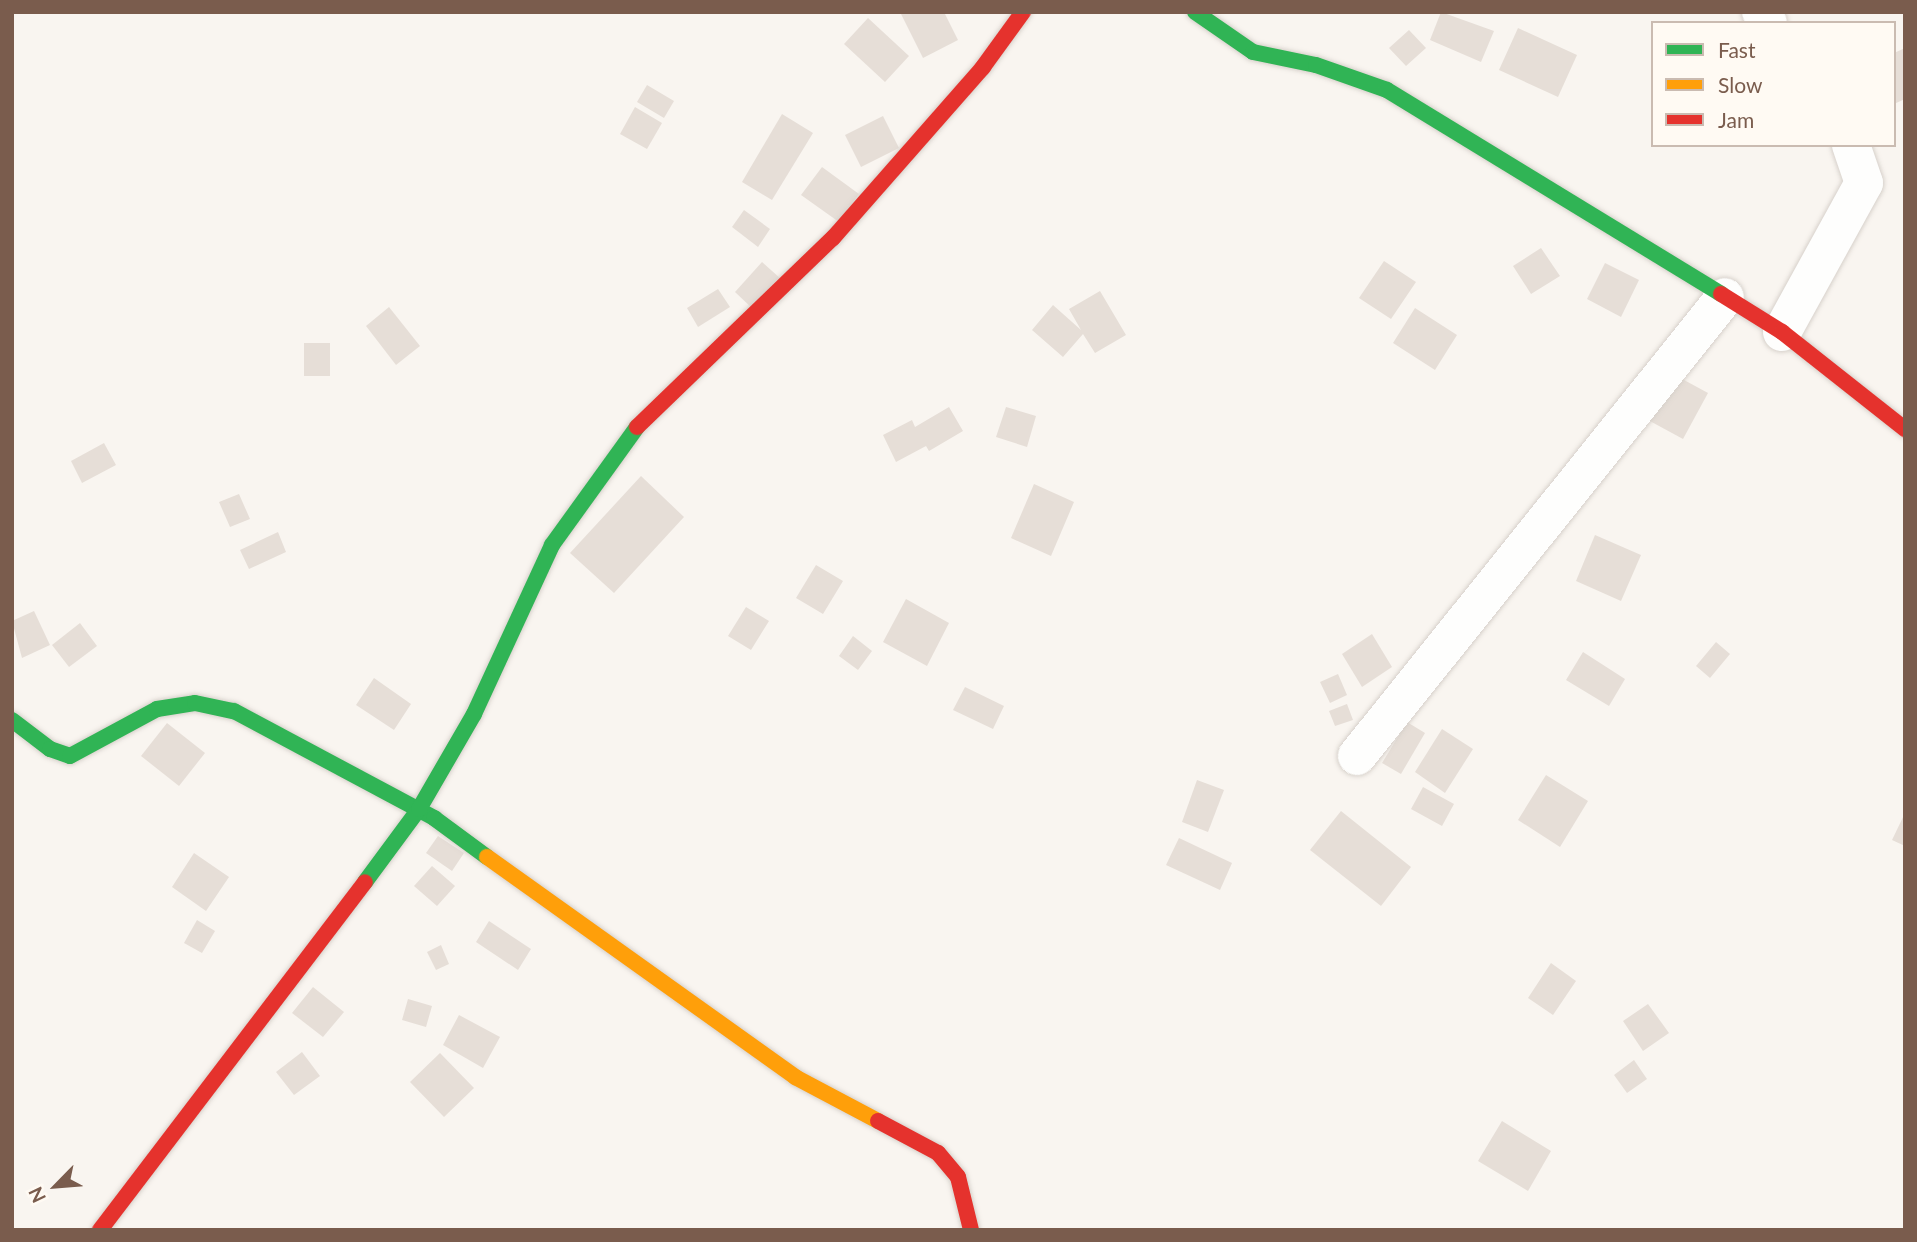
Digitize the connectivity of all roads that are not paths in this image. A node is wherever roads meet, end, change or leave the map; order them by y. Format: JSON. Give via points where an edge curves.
{"nodes":[{"id":1,"x":1023,"y":12,"type":"edge"},
{"id":2,"x":1195,"y":12,"type":"edge"},
{"id":3,"x":1852,"y":147,"type":"edge"},
{"id":4,"x":1725,"y":297,"type":"junction"},
{"id":5,"x":1782,"y":332,"type":"junction"},
{"id":6,"x":1905,"y":429,"type":"edge"},
{"id":7,"x":12,"y":720,"type":"edge"},
{"id":8,"x":1357,"y":756,"type":"dead end"},
{"id":9,"x":419,"y":809,"type":"junction"},
{"id":10,"x":100,"y":1230,"type":"edge"},
{"id":11,"x":971,"y":1230,"type":"edge"}],
"edges":[{"from":1,"to":9,"type":"street","via":[[983,67],[833,238],[636,428],[552,545],[474,714]]},
{"from":2,"to":4,"type":"street","via":[[1253,52],[1316,65],[1387,90],[1629,232]]},
{"from":3,"to":5,"type":"street","via":[[1864,183]]},
{"from":4,"to":5,"type":"street"},
{"from":4,"to":8,"type":"street"},
{"from":5,"to":6,"type":"street","via":[[1877,402]]},
{"from":7,"to":9,"type":"street","via":[[50,749],[71,756],[157,709],[217,705]]},
{"from":9,"to":10,"type":"street","via":[[261,1024]]},
{"from":9,"to":11,"type":"street","via":[[795,1077],[938,1153],[958,1177]]}]}
